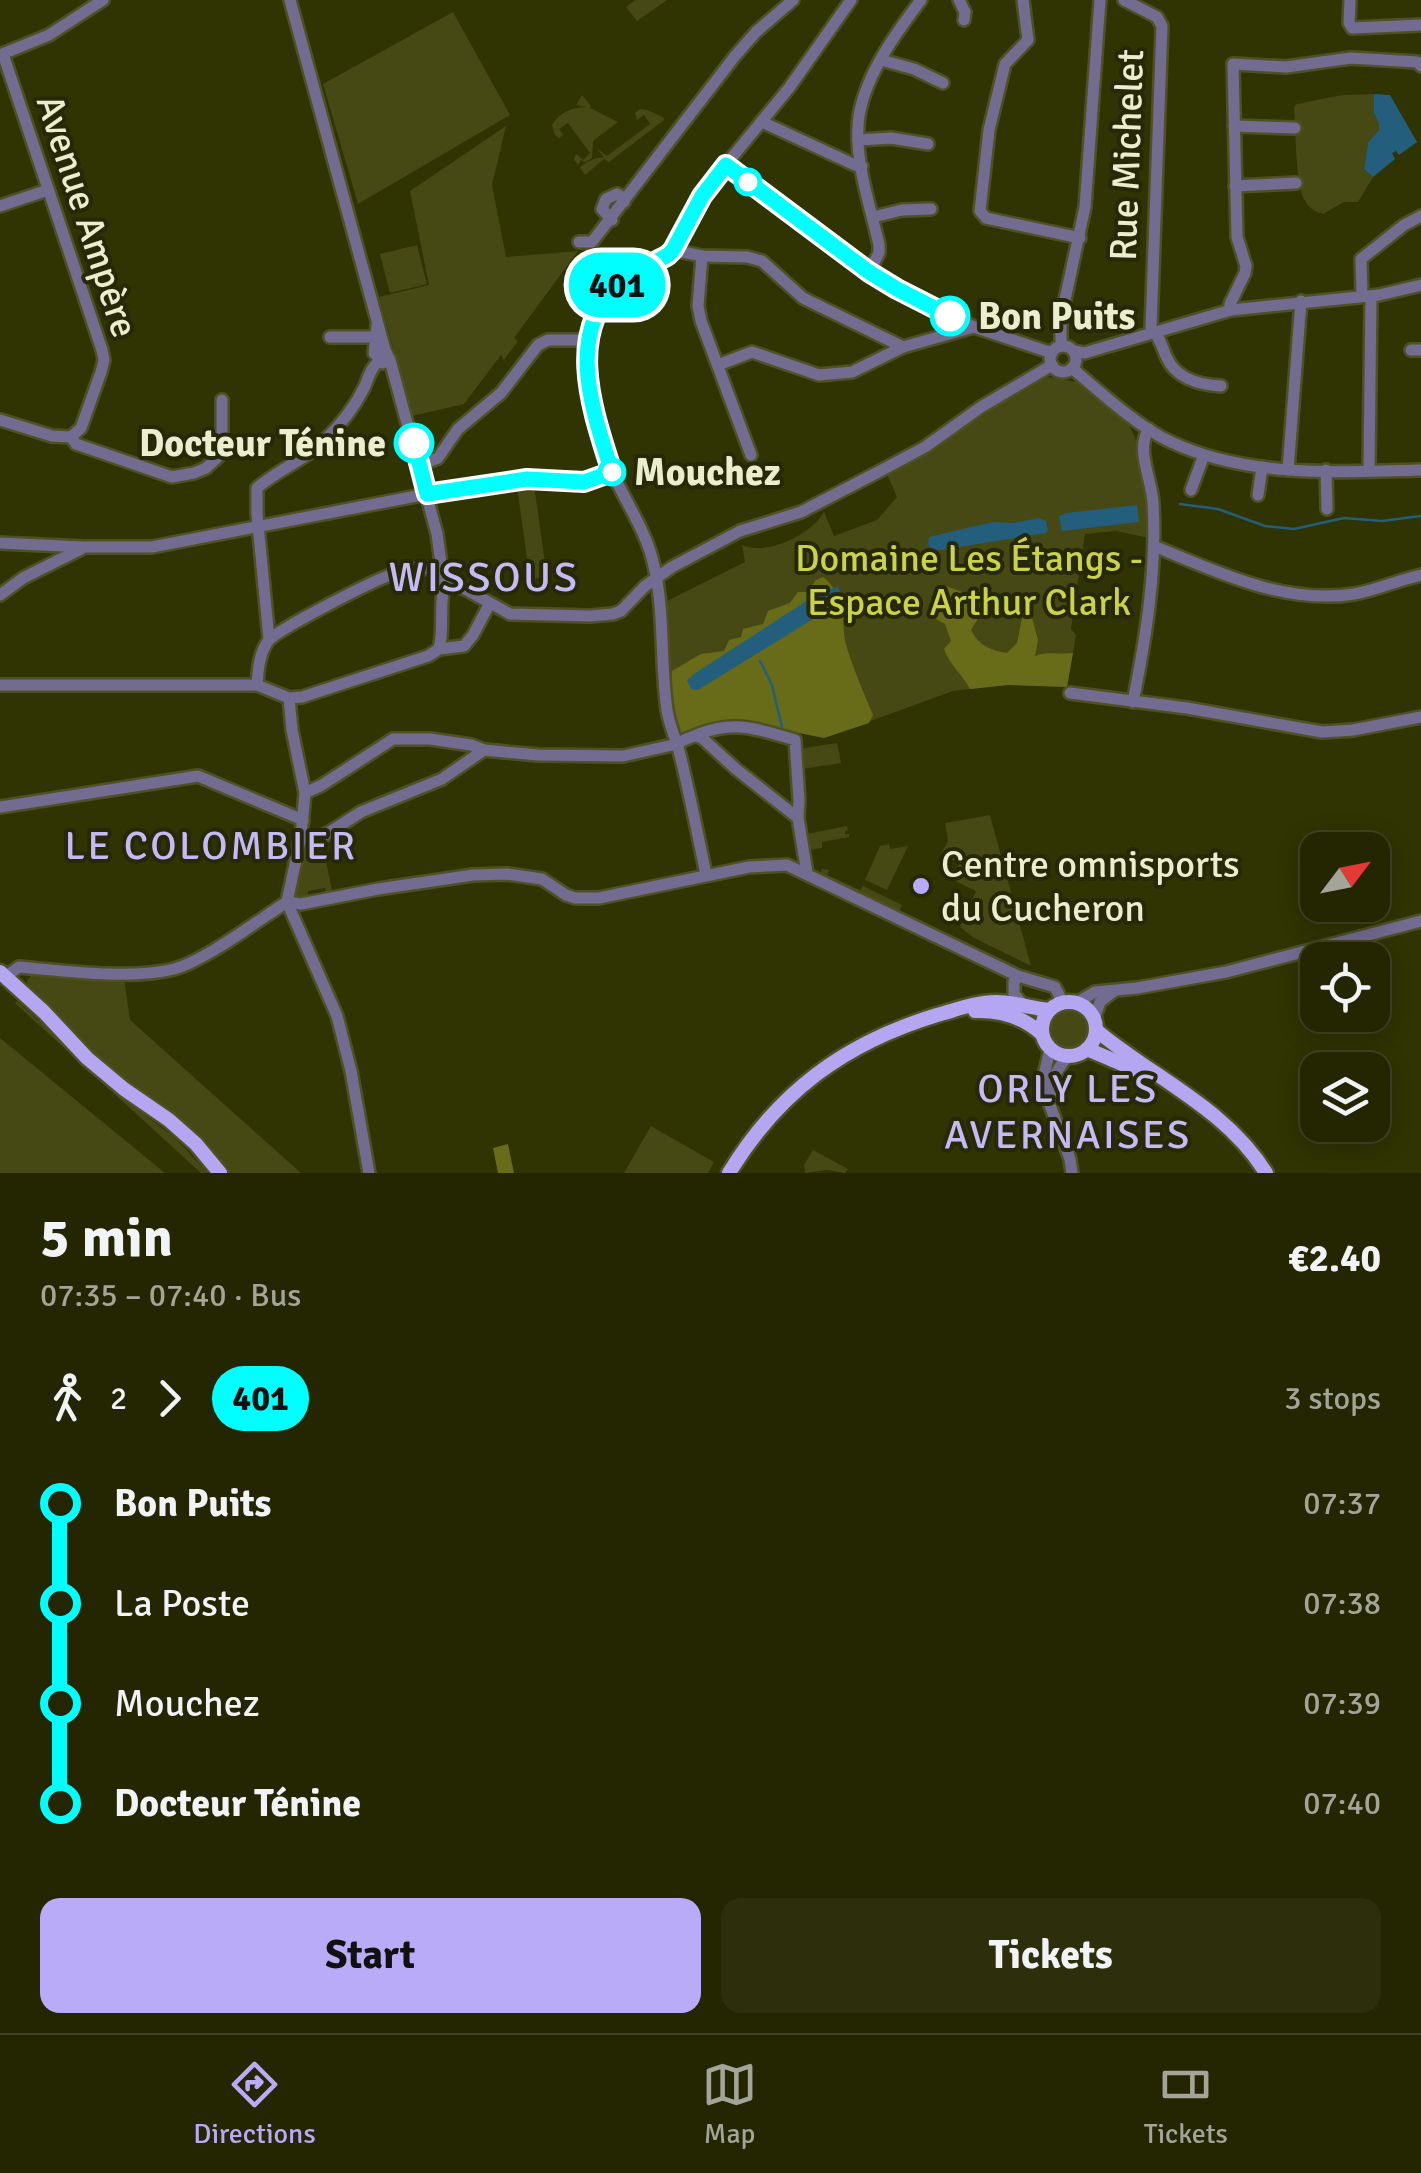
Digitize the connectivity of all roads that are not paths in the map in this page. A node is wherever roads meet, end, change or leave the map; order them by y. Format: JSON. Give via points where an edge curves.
{"nodes":[{"id":1,"x":103,"y":0,"type":"edge"},
{"id":2,"x":290,"y":0,"type":"edge"},
{"id":3,"x":793,"y":0,"type":"edge"},
{"id":4,"x":851,"y":0,"type":"edge"},
{"id":5,"x":920,"y":0,"type":"edge"},
{"id":6,"x":958,"y":0,"type":"edge"},
{"id":7,"x":1023,"y":0,"type":"edge"},
{"id":8,"x":1100,"y":0,"type":"edge"},
{"id":9,"x":1124,"y":0,"type":"edge"},
{"id":10,"x":1350,"y":0,"type":"edge"},
{"id":11,"x":964,"y":20,"type":"dead end"},
{"id":12,"x":1421,"y":24,"type":"edge"},
{"id":13,"x":1,"y":55,"type":"edge"},
{"id":14,"x":882,"y":60,"type":"junction"},
{"id":15,"x":1421,"y":66,"type":"edge"},
{"id":16,"x":943,"y":83,"type":"dead end"},
{"id":17,"x":762,"y":122,"type":"junction"},
{"id":18,"x":1234,"y":126,"type":"junction"},
{"id":19,"x":1294,"y":128,"type":"dead end"},
{"id":20,"x":858,"y":140,"type":"junction"},
{"id":21,"x":928,"y":144,"type":"dead end"},
{"id":22,"x":726,"y":165,"type":"junction"},
{"id":23,"x":862,"y":166,"type":"junction"},
{"id":24,"x":1296,"y":184,"type":"dead end"},
{"id":25,"x":1235,"y":186,"type":"junction"},
{"id":26,"x":48,"y":190,"type":"junction"},
{"id":27,"x":0,"y":206,"type":"edge"},
{"id":28,"x":931,"y":209,"type":"dead end"},
{"id":29,"x":1421,"y":216,"type":"edge"},
{"id":30,"x":873,"y":217,"type":"junction"},
{"id":31,"x":1080,"y":238,"type":"junction"},
{"id":32,"x":579,"y":242,"type":"dead end"},
{"id":33,"x":673,"y":250,"type":"junction"},
{"id":34,"x":702,"y":256,"type":"junction"},
{"id":35,"x":869,"y":272,"type":"junction"},
{"id":36,"x":1421,"y":285,"type":"edge"},
{"id":37,"x":1366,"y":296,"type":"junction"},
{"id":38,"x":1301,"y":302,"type":"junction"},
{"id":39,"x":1230,"y":310,"type":"junction"},
{"id":40,"x":974,"y":328,"type":"junction"},
{"id":41,"x":1155,"y":332,"type":"junction"},
{"id":42,"x":330,"y":337,"type":"dead end"},
{"id":43,"x":380,"y":339,"type":"junction"},
{"id":44,"x":589,"y":340,"type":"junction"},
{"id":45,"x":903,"y":346,"type":"junction"},
{"id":46,"x":1074,"y":351,"type":"junction"},
{"id":47,"x":1055,"y":355,"type":"junction"},
{"id":48,"x":379,"y":361,"type":"junction"},
{"id":49,"x":718,"y":365,"type":"junction"},
{"id":50,"x":1072,"y":368,"type":"junction"},
{"id":51,"x":393,"y":372,"type":"junction"},
{"id":52,"x":1221,"y":386,"type":"dead end"},
{"id":53,"x":222,"y":400,"type":"dead end"},
{"id":54,"x":0,"y":420,"type":"edge"},
{"id":55,"x":1149,"y":429,"type":"junction"},
{"id":56,"x":71,"y":437,"type":"junction"},
{"id":57,"x":752,"y":455,"type":"dead end"},
{"id":58,"x":1204,"y":455,"type":"junction"},
{"id":59,"x":420,"y":466,"type":"junction"},
{"id":60,"x":1262,"y":467,"type":"junction"},
{"id":61,"x":1288,"y":470,"type":"junction"},
{"id":62,"x":1326,"y":470,"type":"junction"},
{"id":63,"x":1369,"y":470,"type":"junction"},
{"id":64,"x":1421,"y":470,"type":"edge"},
{"id":65,"x":612,"y":472,"type":"junction"},
{"id":66,"x":1191,"y":490,"type":"dead end"},
{"id":67,"x":427,"y":494,"type":"junction"},
{"id":68,"x":1258,"y":495,"type":"dead end"},
{"id":69,"x":1327,"y":509,"type":"dead end"},
{"id":70,"x":258,"y":525,"type":"junction"},
{"id":71,"x":0,"y":543,"type":"edge"},
{"id":72,"x":1154,"y":546,"type":"junction"},
{"id":73,"x":84,"y":548,"type":"junction"},
{"id":74,"x":443,"y":576,"type":"junction"},
{"id":75,"x":1421,"y":576,"type":"edge"},
{"id":76,"x":656,"y":578,"type":"junction"},
{"id":77,"x":0,"y":595,"type":"edge"},
{"id":78,"x":490,"y":604,"type":"junction"},
{"id":79,"x":270,"y":639,"type":"junction"},
{"id":80,"x":439,"y":650,"type":"junction"},
{"id":81,"x":0,"y":685,"type":"edge"},
{"id":82,"x":257,"y":686,"type":"junction"},
{"id":83,"x":1070,"y":694,"type":"dead end"},
{"id":84,"x":289,"y":698,"type":"junction"},
{"id":85,"x":1133,"y":702,"type":"junction"},
{"id":86,"x":1421,"y":717,"type":"edge"},
{"id":87,"x":696,"y":736,"type":"junction"},
{"id":88,"x":677,"y":744,"type":"junction"},
{"id":89,"x":484,"y":750,"type":"junction"},
{"id":90,"x":305,"y":793,"type":"junction"},
{"id":91,"x":0,"y":807,"type":"edge"},
{"id":92,"x":798,"y":818,"type":"junction"},
{"id":93,"x":303,"y":820,"type":"junction"},
{"id":94,"x":301,"y":836,"type":"junction"},
{"id":95,"x":706,"y":874,"type":"junction"},
{"id":96,"x":807,"y":874,"type":"junction"},
{"id":97,"x":287,"y":902,"type":"junction"},
{"id":98,"x":1421,"y":921,"type":"edge"},
{"id":99,"x":1018,"y":976,"type":"junction"},
{"id":100,"x":2,"y":980,"type":"edge"},
{"id":101,"x":1114,"y":991,"type":"junction"},
{"id":102,"x":1076,"y":1003,"type":"junction"},
{"id":103,"x":1024,"y":1006,"type":"junction"},
{"id":104,"x":1054,"y":1007,"type":"junction"},
{"id":105,"x":944,"y":1013,"type":"junction"},
{"id":106,"x":1095,"y":1024,"type":"junction"},
{"id":107,"x":1042,"y":1034,"type":"junction"},
{"id":108,"x":1050,"y":1049,"type":"junction"},
{"id":109,"x":1087,"y":1049,"type":"junction"},
{"id":110,"x":1066,"y":1056,"type":"junction"},
{"id":111,"x":1177,"y":1090,"type":"junction"},
{"id":112,"x":1056,"y":1121,"type":"junction"},
{"id":113,"x":211,"y":1173,"type":"edge"},
{"id":114,"x":220,"y":1173,"type":"edge"},
{"id":115,"x":368,"y":1173,"type":"edge"},
{"id":116,"x":729,"y":1173,"type":"edge"},
{"id":117,"x":1076,"y":1173,"type":"edge"},
{"id":118,"x":1266,"y":1173,"type":"edge"}],
"edges":[{"from":1,"to":13,"type":"street","via":[[47,36]]},
{"from":2,"to":43,"type":"street"},
{"from":3,"to":32,"type":"street","via":[[735,56],[624,202],[617,194],[606,198],[602,209],[612,220],[592,242]]},
{"from":4,"to":17,"type":"street"},
{"from":5,"to":14,"type":"street"},
{"from":6,"to":11,"type":"street"},
{"from":7,"to":31,"type":"street","via":[[1028,40],[1005,64],[980,211],[986,218]]},
{"from":8,"to":31,"type":"street"},
{"from":9,"to":41,"type":"street","name":"Rue Michelet","via":[[1162,22]]},
{"from":10,"to":12,"type":"street","via":[[1352,28]]},
{"from":13,"to":26,"type":"street","name":"Avenue Ampère"},
{"from":14,"to":16,"type":"street"},
{"from":14,"to":20,"type":"street","via":[[864,96]]},
{"from":15,"to":18,"type":"street","via":[[1351,58],[1286,67],[1233,64]]},
{"from":17,"to":22,"type":"street"},
{"from":17,"to":23,"type":"street"},
{"from":18,"to":19,"type":"street"},
{"from":18,"to":25,"type":"street"},
{"from":20,"to":21,"type":"street"},
{"from":20,"to":23,"type":"street"},
{"from":22,"to":33,"type":"street"},
{"from":22,"to":35,"type":"street"},
{"from":23,"to":30,"type":"street"},
{"from":24,"to":25,"type":"street"},
{"from":25,"to":39,"type":"street","via":[[1236,236],[1246,272]]},
{"from":26,"to":27,"type":"street"},
{"from":26,"to":56,"type":"street","name":"Avenue Ampère","via":[[104,360],[81,428]]},
{"from":28,"to":30,"type":"street"},
{"from":29,"to":37,"type":"street","via":[[1361,259]]},
{"from":30,"to":35,"type":"street","via":[[879,245]]},
{"from":31,"to":47,"type":"street"},
{"from":33,"to":34,"type":"street"},
{"from":33,"to":44,"type":"street","via":[[616,286]]},
{"from":34,"to":45,"type":"street","via":[[762,261],[803,298]]},
{"from":34,"to":49,"type":"street","via":[[698,306]]},
{"from":35,"to":40,"type":"street"},
{"from":36,"to":37,"type":"street"},
{"from":37,"to":38,"type":"street"},
{"from":37,"to":63,"type":"street"},
{"from":38,"to":39,"type":"street"},
{"from":38,"to":61,"type":"street"},
{"from":39,"to":41,"type":"street"},
{"from":40,"to":45,"type":"street"},
{"from":40,"to":47,"type":"street"},
{"from":41,"to":46,"type":"street"},
{"from":41,"to":52,"type":"street","via":[[1174,369],[1202,385]]},
{"from":42,"to":43,"type":"street"},
{"from":43,"to":48,"type":"street","via":[[374,353]]},
{"from":43,"to":51,"type":"street"},
{"from":44,"to":59,"type":"street","via":[[538,345],[438,458]]},
{"from":44,"to":65,"type":"street","via":[[590,398]]},
{"from":45,"to":49,"type":"street","via":[[852,372],[819,375],[752,352]]},
{"from":46,"to":47,"type":"street","via":[[1067,346]]},
{"from":46,"to":50,"type":"street"},
{"from":47,"to":50,"type":"street","via":[[1062,372]]},
{"from":47,"to":76,"type":"street","via":[[894,464],[801,512],[725,538]]},
{"from":48,"to":51,"type":"street"},
{"from":48,"to":70,"type":"street","via":[[325,441],[257,488]]},
{"from":49,"to":57,"type":"street"},
{"from":50,"to":55,"type":"street"},
{"from":51,"to":59,"type":"street"},
{"from":53,"to":56,"type":"street","via":[[219,456],[183,476],[162,474]]},
{"from":54,"to":56,"type":"street"},
{"from":55,"to":58,"type":"street"},
{"from":55,"to":72,"type":"street","via":[[1142,443]]},
{"from":58,"to":60,"type":"street"},
{"from":58,"to":66,"type":"street"},
{"from":59,"to":67,"type":"street"},
{"from":60,"to":61,"type":"street"},
{"from":60,"to":68,"type":"street"},
{"from":61,"to":62,"type":"street"},
{"from":62,"to":63,"type":"street"},
{"from":62,"to":69,"type":"street"},
{"from":63,"to":64,"type":"street"},
{"from":65,"to":67,"type":"street","via":[[584,482],[527,479]]},
{"from":65,"to":76,"type":"street"},
{"from":67,"to":70,"type":"street"},
{"from":67,"to":74,"type":"street"},
{"from":70,"to":73,"type":"street","via":[[152,547]]},
{"from":70,"to":79,"type":"street"},
{"from":71,"to":73,"type":"street"},
{"from":72,"to":75,"type":"street","via":[[1302,596],[1352,594]]},
{"from":72,"to":85,"type":"street"},
{"from":73,"to":77,"type":"street"},
{"from":74,"to":78,"type":"street"},
{"from":74,"to":79,"type":"street","via":[[428,568],[392,574]]},
{"from":74,"to":80,"type":"street"},
{"from":76,"to":78,"type":"street","via":[[613,614],[510,614]]},
{"from":76,"to":88,"type":"street","via":[[668,717]]},
{"from":78,"to":80,"type":"street","via":[[464,646]]},
{"from":79,"to":82,"type":"street"},
{"from":80,"to":84,"type":"street"},
{"from":81,"to":82,"type":"street"},
{"from":82,"to":84,"type":"street"},
{"from":83,"to":85,"type":"street"},
{"from":84,"to":90,"type":"street"},
{"from":85,"to":86,"type":"street","via":[[1322,732]]},
{"from":87,"to":88,"type":"street"},
{"from":87,"to":92,"type":"street"},
{"from":87,"to":92,"type":"street","via":[[750,726],[795,740]]},
{"from":88,"to":89,"type":"street","via":[[623,756]]},
{"from":88,"to":95,"type":"street"},
{"from":89,"to":90,"type":"street","via":[[430,739],[393,740]]},
{"from":89,"to":94,"type":"street","via":[[442,779],[361,812],[325,835]]},
{"from":90,"to":93,"type":"street"},
{"from":91,"to":93,"type":"street","via":[[198,776]]},
{"from":92,"to":96,"type":"street"},
{"from":93,"to":94,"type":"street"},
{"from":94,"to":97,"type":"street"},
{"from":95,"to":96,"type":"street","via":[[787,865]]},
{"from":95,"to":97,"type":"street","via":[[600,898],[575,898],[542,879],[507,874]]},
{"from":96,"to":99,"type":"street"},
{"from":97,"to":100,"type":"street","via":[[174,968],[123,974],[19,967]]},
{"from":97,"to":115,"type":"street","via":[[337,1016]]},
{"from":98,"to":101,"type":"street","via":[[1226,972]]},
{"from":99,"to":103,"type":"street","via":[[1014,994]]},
{"from":99,"to":104,"type":"street","via":[[1055,988],[1060,997]]},
{"from":100,"to":113,"type":"main road"},
{"from":100,"to":114,"type":"main road","via":[[124,1090],[170,1120]]},
{"from":101,"to":102,"type":"street"},
{"from":101,"to":106,"type":"street","via":[[1100,1002]]},
{"from":102,"to":104,"type":"main road"},
{"from":102,"to":106,"type":"main road"},
{"from":103,"to":104,"type":"main road"},
{"from":103,"to":105,"type":"main road","via":[[994,1002]]},
{"from":104,"to":107,"type":"main road","via":[[1042,1021]]},
{"from":105,"to":107,"type":"main road","via":[[998,1012]]},
{"from":105,"to":116,"type":"main road","via":[[884,1034],[824,1067],[770,1116]]},
{"from":106,"to":109,"type":"main road"},
{"from":106,"to":111,"type":"main road"},
{"from":107,"to":108,"type":"main road"},
{"from":108,"to":110,"type":"main road"},
{"from":108,"to":112,"type":"street","via":[[1042,1084]]},
{"from":109,"to":110,"type":"main road"},
{"from":109,"to":111,"type":"main road"},
{"from":110,"to":112,"type":"street","via":[[1050,1087]]},
{"from":111,"to":118,"type":"main road","via":[[1232,1130]]},
{"from":112,"to":117,"type":"street"}]}
